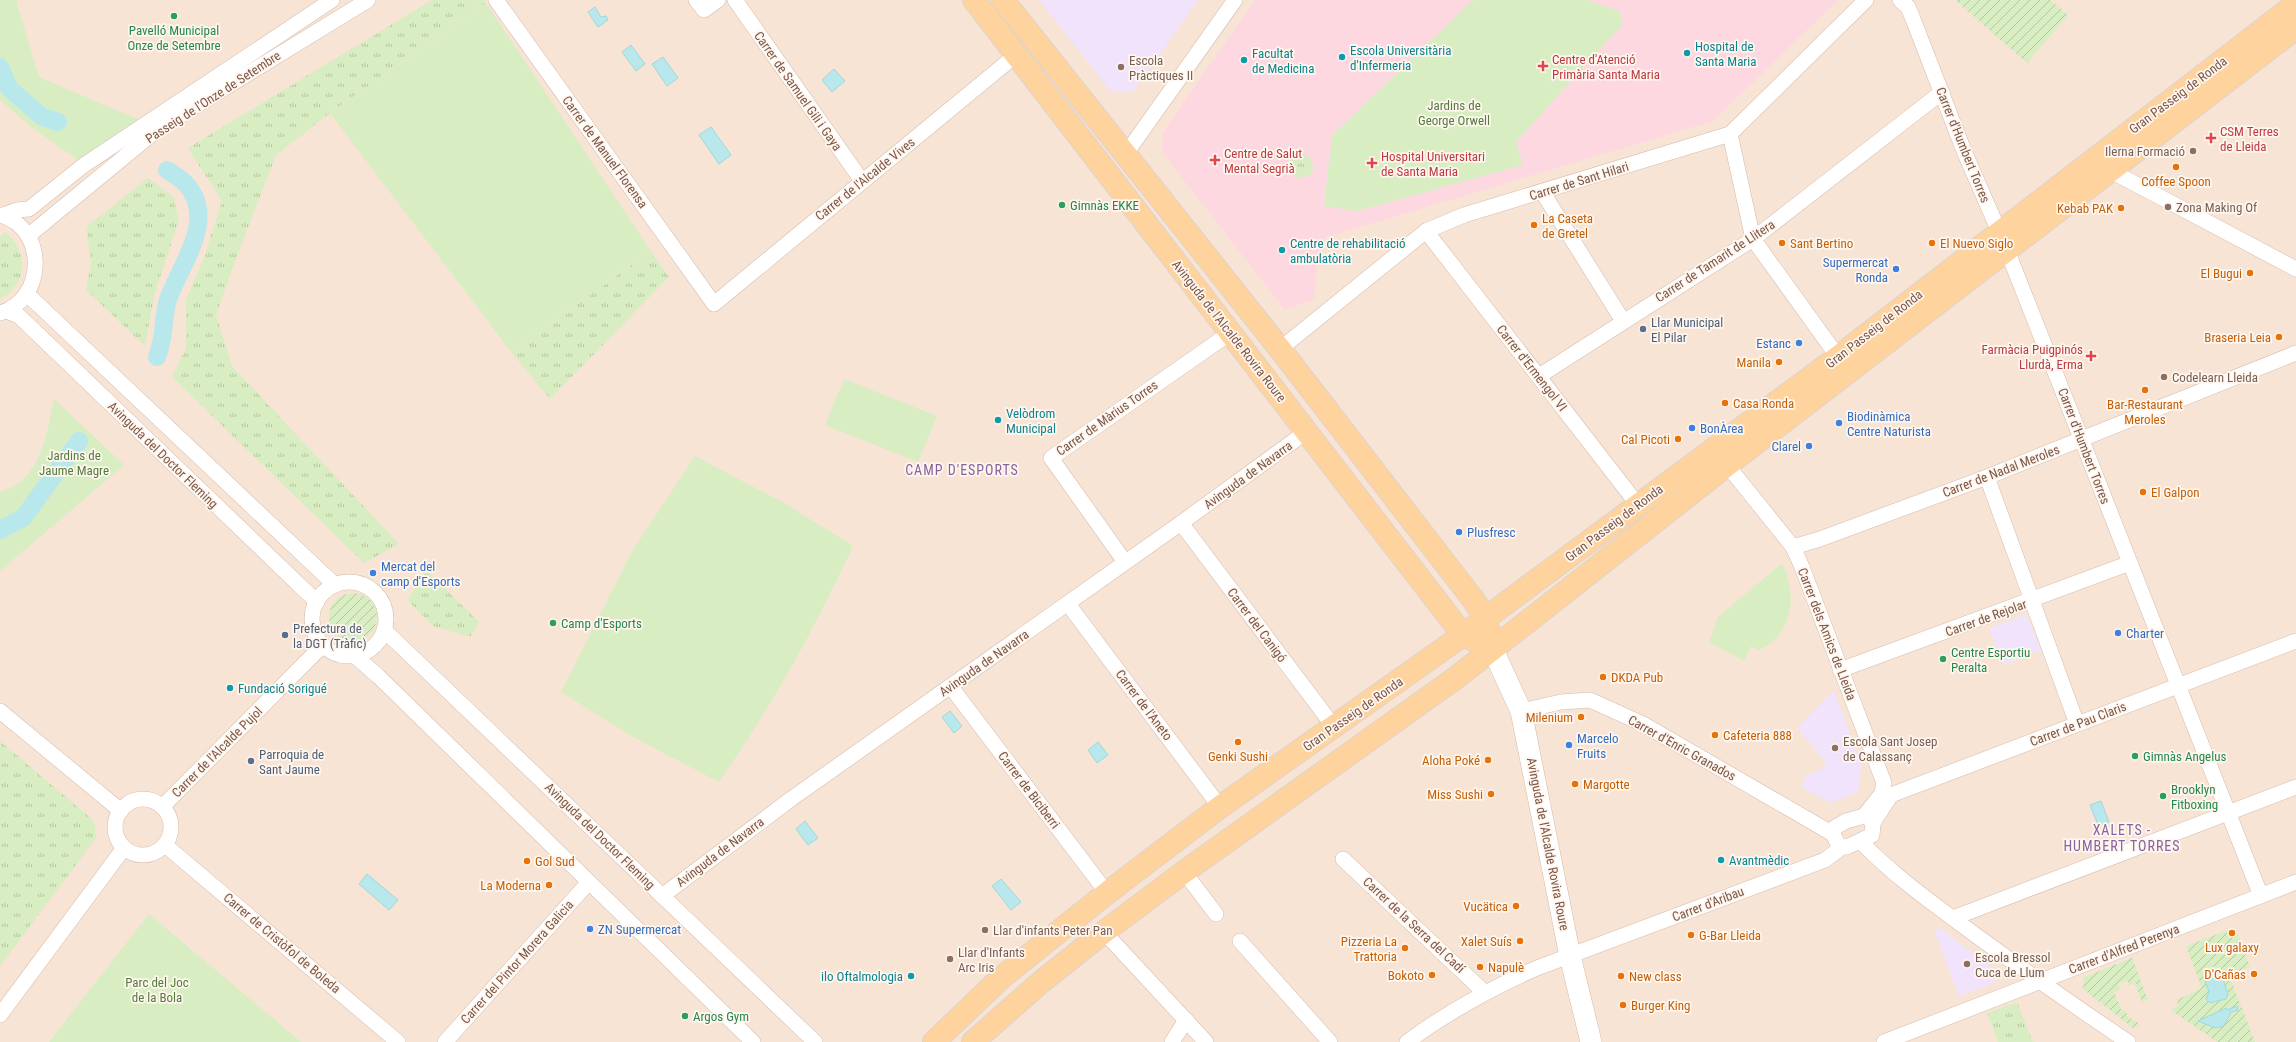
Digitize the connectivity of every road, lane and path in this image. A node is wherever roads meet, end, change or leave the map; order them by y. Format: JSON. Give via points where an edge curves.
{"nodes":[{"id":1,"x":332,"y":0,"type":"edge"},
{"id":2,"x":368,"y":0,"type":"edge"},
{"id":3,"x":496,"y":0,"type":"edge"},
{"id":4,"x":696,"y":0,"type":"edge"},
{"id":5,"x":718,"y":0,"type":"edge"},
{"id":6,"x":735,"y":0,"type":"edge"},
{"id":7,"x":974,"y":0,"type":"edge"},
{"id":8,"x":1003,"y":0,"type":"edge"},
{"id":9,"x":1235,"y":0,"type":"edge"},
{"id":10,"x":1866,"y":0,"type":"edge"},
{"id":11,"x":1900,"y":0,"type":"edge"},
{"id":12,"x":2296,"y":4,"type":"edge"},
{"id":13,"x":2296,"y":28,"type":"edge"},
{"id":14,"x":1016,"y":55,"type":"junction"},
{"id":15,"x":1942,"y":92,"type":"junction"},
{"id":16,"x":1730,"y":134,"type":"junction"},
{"id":17,"x":1125,"y":155,"type":"junction"},
{"id":18,"x":2111,"y":171,"type":"junction"},
{"id":19,"x":862,"y":181,"type":"junction"},
{"id":20,"x":1543,"y":193,"type":"junction"},
{"id":21,"x":1,"y":215,"type":"edge"},
{"id":22,"x":1426,"y":231,"type":"junction"},
{"id":23,"x":28,"y":236,"type":"junction"},
{"id":24,"x":1753,"y":240,"type":"junction"},
{"id":25,"x":2004,"y":241,"type":"junction"},
{"id":26,"x":2296,"y":269,"type":"edge"},
{"id":27,"x":27,"y":294,"type":"junction"},
{"id":28,"x":714,"y":304,"type":"joint"},
{"id":29,"x":3,"y":312,"type":"edge"},
{"id":30,"x":1623,"y":321,"type":"junction"},
{"id":31,"x":1230,"y":333,"type":"junction"},
{"id":32,"x":1280,"y":349,"type":"junction"},
{"id":33,"x":2296,"y":353,"type":"edge"},
{"id":34,"x":1838,"y":357,"type":"junction"},
{"id":35,"x":1539,"y":376,"type":"junction"},
{"id":36,"x":1306,"y":432,"type":"junction"},
{"id":37,"x":2082,"y":439,"type":"junction"},
{"id":38,"x":1727,"y":465,"type":"junction"},
{"id":39,"x":1987,"y":477,"type":"junction"},
{"id":40,"x":1638,"y":505,"type":"junction"},
{"id":41,"x":1181,"y":523,"type":"junction"},
{"id":42,"x":1793,"y":547,"type":"junction"},
{"id":43,"x":1125,"y":562,"type":"junction"},
{"id":44,"x":2130,"y":563,"type":"junction"},
{"id":45,"x":335,"y":585,"type":"junction"},
{"id":46,"x":2031,"y":601,"type":"junction"},
{"id":47,"x":317,"y":602,"type":"junction"},
{"id":48,"x":1068,"y":604,"type":"junction"},
{"id":49,"x":1486,"y":618,"type":"junction"},
{"id":50,"x":384,"y":630,"type":"junction"},
{"id":51,"x":1463,"y":636,"type":"junction"},
{"id":52,"x":2296,"y":640,"type":"edge"},
{"id":53,"x":323,"y":645,"type":"junction"},
{"id":54,"x":1493,"y":650,"type":"junction"},
{"id":55,"x":355,"y":656,"type":"junction"},
{"id":56,"x":1840,"y":670,"type":"junction"},
{"id":57,"x":2178,"y":685,"type":"junction"},
{"id":58,"x":951,"y":687,"type":"junction"},
{"id":59,"x":1521,"y":710,"type":"junction"},
{"id":60,"x":0,"y":711,"type":"edge"},
{"id":61,"x":2077,"y":724,"type":"junction"},
{"id":62,"x":1334,"y":727,"type":"junction"},
{"id":63,"x":2296,"y":787,"type":"edge"},
{"id":64,"x":162,"y":807,"type":"junction"},
{"id":65,"x":1220,"y":807,"type":"junction"},
{"id":66,"x":120,"y":811,"type":"junction"},
{"id":67,"x":2228,"y":812,"type":"junction"},
{"id":68,"x":1868,"y":820,"type":"junction"},
{"id":69,"x":1833,"y":834,"type":"junction"},
{"id":70,"x":1861,"y":842,"type":"junction"},
{"id":71,"x":165,"y":845,"type":"junction"},
{"id":72,"x":1842,"y":847,"type":"junction"},
{"id":73,"x":124,"y":848,"type":"junction"},
{"id":74,"x":1343,"y":859,"type":"dead end"},
{"id":75,"x":1184,"y":872,"type":"junction"},
{"id":76,"x":589,"y":882,"type":"junction"},
{"id":77,"x":2296,"y":882,"type":"edge"},
{"id":78,"x":1106,"y":893,"type":"junction"},
{"id":79,"x":662,"y":896,"type":"junction"},
{"id":80,"x":2261,"y":896,"type":"junction"},
{"id":81,"x":1216,"y":914,"type":"dead end"},
{"id":82,"x":1953,"y":918,"type":"junction"},
{"id":83,"x":1104,"y":932,"type":"junction"},
{"id":84,"x":1240,"y":941,"type":"dead end"},
{"id":85,"x":1570,"y":956,"type":"junction"},
{"id":86,"x":2040,"y":982,"type":"junction"},
{"id":87,"x":1484,"y":992,"type":"junction"},
{"id":88,"x":0,"y":1015,"type":"edge"},
{"id":89,"x":1186,"y":1020,"type":"junction"},
{"id":90,"x":398,"y":1042,"type":"edge"},
{"id":91,"x":445,"y":1042,"type":"edge"},
{"id":92,"x":753,"y":1042,"type":"edge"},
{"id":93,"x":815,"y":1042,"type":"edge"},
{"id":94,"x":934,"y":1042,"type":"edge"},
{"id":95,"x":973,"y":1042,"type":"edge"},
{"id":96,"x":1172,"y":1042,"type":"edge"},
{"id":97,"x":1206,"y":1042,"type":"edge"},
{"id":98,"x":1330,"y":1042,"type":"edge"},
{"id":99,"x":1407,"y":1042,"type":"edge"},
{"id":100,"x":1590,"y":1042,"type":"edge"},
{"id":101,"x":1884,"y":1042,"type":"edge"},
{"id":102,"x":2128,"y":1042,"type":"edge"}],
"edges":[{"from":1,"to":21,"type":"street","name":"Passeig de l'Onze de Setembre","via":[[84,165],[29,210],[17,210]]},
{"from":2,"to":23,"type":"street","name":"Passeig de l'Onze de Setembre","via":[[158,130]]},
{"from":3,"to":28,"type":"street","name":"Carrer de Manuel Florensa"},
{"from":4,"to":5,"type":"street","via":[[704,10]]},
{"from":6,"to":19,"type":"street","name":"Carrer de Samuel Gili i Gaya"},
{"from":7,"to":14,"type":"main road","name":"Avinguda de l'Alcalde Rovira Roure"},
{"from":8,"to":17,"type":"main road","name":"Avinguda de l'Alcalde Rovira Roure"},
{"from":9,"to":17,"type":"street"},
{"from":10,"to":16,"type":"street","name":"Carrer de Sant Hilari"},
{"from":11,"to":15,"type":"street","name":"Carrer d'Humbert Torres","via":[[1908,7]]},
{"from":12,"to":25,"type":"main road","name":"Gran Passeig de Ronda"},
{"from":13,"to":18,"type":"main road","name":"Gran Passeig de Ronda"},
{"from":14,"to":19,"type":"street","name":"Carrer de l'Alcalde Vives"},
{"from":14,"to":31,"type":"main road","name":"Avinguda de l'Alcalde Rovira Roure"},
{"from":15,"to":24,"type":"street","name":"Carrer de Tamarit de Llitera"},
{"from":15,"to":25,"type":"street","name":"Carrer d'Humbert Torres","via":[[1980,190]]},
{"from":16,"to":20,"type":"street","name":"Carrer de Sant Hilari"},
{"from":16,"to":24,"type":"street"},
{"from":17,"to":32,"type":"main road","name":"Avinguda de l'Alcalde Rovira Roure"},
{"from":18,"to":25,"type":"main road","name":"Gran Passeig de Ronda"},
{"from":18,"to":26,"type":"street"},
{"from":19,"to":28,"type":"street","name":"Carrer de l'Alcalde Vives"},
{"from":20,"to":22,"type":"street","name":"Carrer de Sant Hilari","via":[[1464,215]]},
{"from":20,"to":30,"type":"street"},
{"from":21,"to":23,"type":"street","via":[[17,224]]},
{"from":22,"to":32,"type":"street","name":"Carrer de Sant Hilari"},
{"from":22,"to":35,"type":"street","name":"Carrer d'Ermengol VI"},
{"from":23,"to":27,"type":"street","via":[[35,250],[36,266],[34,280]]},
{"from":24,"to":30,"type":"street","name":"Carrer de Tamarit de Llitera"},
{"from":24,"to":34,"type":"street"},
{"from":25,"to":34,"type":"main road","name":"Gran Passeig de Ronda"},
{"from":25,"to":37,"type":"street","name":"Carrer d'Humbert Torres"},
{"from":25,"to":38,"type":"main road","name":"Gran Passeig de Ronda"},
{"from":27,"to":29,"type":"street","via":[[18,304]]},
{"from":27,"to":45,"type":"street","name":"Avinguda del Doctor Fleming"},
{"from":29,"to":47,"type":"street","name":"Avinguda del Doctor Fleming","via":[[18,316]]},
{"from":30,"to":35,"type":"street","name":"Carrer de Tamarit de Llitera"},
{"from":31,"to":36,"type":"main road","name":"Avinguda de l'Alcalde Rovira Roure"},
{"from":31,"to":43,"type":"street","name":"Carrer de Màrius Torres","via":[[1051,458]]},
{"from":32,"to":49,"type":"main road","name":"Avinguda de l'Alcalde Rovira Roure"},
{"from":33,"to":37,"type":"street","name":"Carrer de Nadal Meroles"},
{"from":34,"to":40,"type":"main road","name":"Gran Passeig de Ronda"},
{"from":35,"to":40,"type":"street","name":"Carrer d'Ermengol VI"},
{"from":36,"to":41,"type":"street","name":"Avinguda de Navarra"},
{"from":36,"to":51,"type":"main road","name":"Avinguda de l'Alcalde Rovira Roure"},
{"from":37,"to":39,"type":"street","name":"Carrer de Nadal Meroles"},
{"from":37,"to":44,"type":"street","name":"Carrer d'Humbert Torres"},
{"from":38,"to":42,"type":"street","name":"Carrer dels Amics de Lleida"},
{"from":38,"to":54,"type":"main road","name":"Gran Passeig de Ronda"},
{"from":39,"to":42,"type":"street","name":"Carrer de Nadal Meroles"},
{"from":39,"to":46,"type":"street"},
{"from":40,"to":49,"type":"main road","name":"Gran Passeig de Ronda"},
{"from":41,"to":43,"type":"street","name":"Avinguda de Navarra"},
{"from":41,"to":62,"type":"street","name":"Carrer del Canigó"},
{"from":42,"to":56,"type":"street","name":"Carrer dels Amics de Lleida"},
{"from":43,"to":48,"type":"street","name":"Avinguda de Navarra"},
{"from":44,"to":46,"type":"street","name":"Carrer de Rejolar"},
{"from":44,"to":57,"type":"street","name":"Carrer d'Humbert Torres"},
{"from":45,"to":47,"type":"street","via":[[324,592]]},
{"from":45,"to":50,"type":"street","via":[[350,582],[360,584],[377,594],[384,605]]},
{"from":46,"to":56,"type":"street","name":"Carrer de Rejolar"},
{"from":46,"to":61,"type":"street"},
{"from":47,"to":53,"type":"street","via":[[312,616],[313,626]]},
{"from":48,"to":58,"type":"street","name":"Avinguda de Navarra"},
{"from":48,"to":65,"type":"street","name":"Carrer de l'Aneto"},
{"from":49,"to":51,"type":"main road","name":"Gran Passeig de Ronda"},
{"from":49,"to":54,"type":"main road","name":"Avinguda de l'Alcalde Rovira Roure"},
{"from":50,"to":55,"type":"street","via":[[373,647]]},
{"from":50,"to":79,"type":"street","name":"Avinguda del Doctor Fleming"},
{"from":51,"to":54,"type":"main road","name":"Avinguda de l'Alcalde Rovira Roure"},
{"from":51,"to":62,"type":"main road","name":"Gran Passeig de Ronda"},
{"from":52,"to":57,"type":"street","name":"Carrer de Pau Claris"},
{"from":53,"to":55,"type":"street","via":[[337,654]]},
{"from":53,"to":64,"type":"street","name":"Carrer de l'Alcalde Pujol"},
{"from":54,"to":59,"type":"main road","name":"Avinguda de l'Alcalde Rovira Roure"},
{"from":54,"to":75,"type":"main road","name":"Gran Passeig de Ronda"},
{"from":55,"to":76,"type":"street"},
{"from":56,"to":68,"type":"street","name":"Carrer dels Amics de Lleida","via":[[1884,783],[1882,793]]},
{"from":57,"to":61,"type":"street","name":"Carrer de Pau Claris"},
{"from":57,"to":67,"type":"street","name":"Carrer d'Humbert Torres"},
{"from":58,"to":78,"type":"street","name":"Carrer de Biciberri"},
{"from":58,"to":79,"type":"street","name":"Avinguda de Navarra","via":[[791,799]]},
{"from":59,"to":69,"type":"street","name":"Carrer d'Enric Granados","via":[[1560,702],[1590,700],[1643,724]]},
{"from":59,"to":85,"type":"main road","name":"Avinguda de l'Alcalde Rovira Roure"},
{"from":60,"to":66,"type":"street"},
{"from":61,"to":68,"type":"street","name":"Carrer de Pau Claris","via":[[1891,795]]},
{"from":62,"to":65,"type":"main road","name":"Gran Passeig de Ronda"},
{"from":63,"to":67,"type":"street"},
{"from":64,"to":66,"type":"street","via":[[144,799],[131,802]]},
{"from":64,"to":71,"type":"street","via":[[168,814],[171,830]]},
{"from":65,"to":78,"type":"main road","name":"Gran Passeig de Ronda"},
{"from":66,"to":73,"type":"street","via":[[115,826]]},
{"from":67,"to":80,"type":"street","name":"Carrer d'Humbert Torres"},
{"from":67,"to":82,"type":"street"},
{"from":68,"to":69,"type":"street","via":[[1837,825]]},
{"from":68,"to":70,"type":"street","via":[[1872,835]]},
{"from":69,"to":72,"type":"street","via":[[1835,842]]},
{"from":70,"to":72,"type":"street"},
{"from":70,"to":82,"type":"street","via":[[1885,867]]},
{"from":71,"to":73,"type":"street","via":[[152,854],[145,855]]},
{"from":71,"to":90,"type":"street","name":"Carrer de Cristòfol de Boleda"},
{"from":72,"to":85,"type":"street","name":"Carrer d'Aribau","via":[[1825,860]]},
{"from":73,"to":88,"type":"street"},
{"from":74,"to":87,"type":"street","name":"Carrer de la Serra del Cadí"},
{"from":75,"to":81,"type":"street"},
{"from":75,"to":83,"type":"main road","name":"Gran Passeig de Ronda"},
{"from":76,"to":91,"type":"street","name":"Carrer del Pintor Morera Galicia"},
{"from":76,"to":92,"type":"street"},
{"from":77,"to":80,"type":"street","name":"Carrer d'Alfred Perenya"},
{"from":78,"to":94,"type":"main road","name":"Gran Passeig de Ronda","via":[[1001,978]]},
{"from":79,"to":93,"type":"street","name":"Avinguda del Doctor Fleming"},
{"from":80,"to":86,"type":"street","name":"Carrer d'Alfred Perenya"},
{"from":82,"to":86,"type":"street"},
{"from":83,"to":89,"type":"street"},
{"from":83,"to":95,"type":"main road","name":"Gran Passeig de Ronda"},
{"from":84,"to":98,"type":"street"},
{"from":85,"to":87,"type":"street","name":"Carrer d'Aribau"},
{"from":85,"to":100,"type":"main road","name":"Avinguda de l'Alcalde Rovira Roure"},
{"from":86,"to":101,"type":"street","name":"Carrer d'Alfred Perenya"},
{"from":86,"to":102,"type":"street"},
{"from":87,"to":99,"type":"street","name":"Carrer d'Aribau"},
{"from":89,"to":96,"type":"street"},
{"from":89,"to":97,"type":"street"}]}
